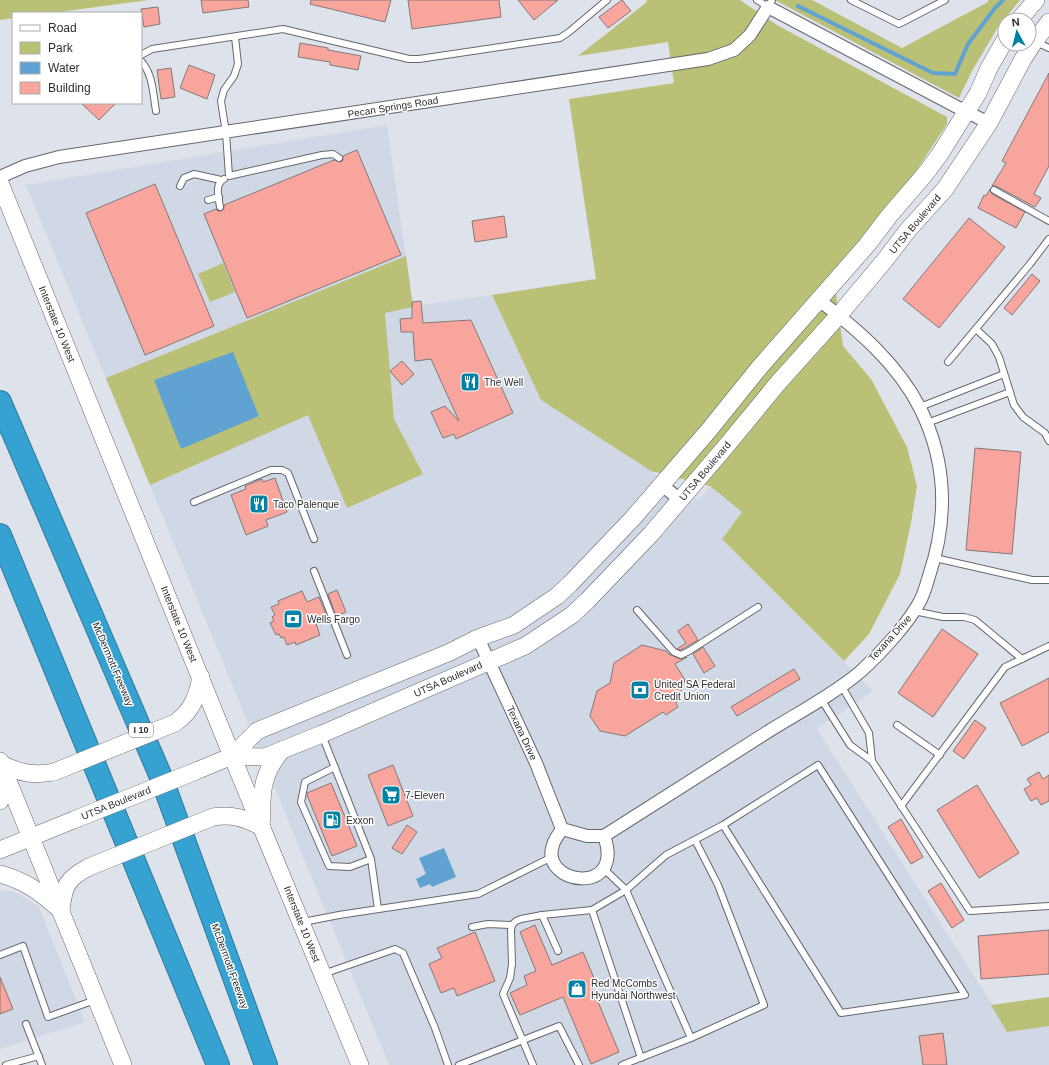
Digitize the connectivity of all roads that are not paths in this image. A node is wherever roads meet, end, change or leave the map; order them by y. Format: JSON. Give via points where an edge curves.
{"nodes":[{"id":1,"x":606,"y":0,"type":"edge"},
{"id":2,"x":757,"y":0,"type":"edge"},
{"id":3,"x":851,"y":0,"type":"edge"},
{"id":4,"x":945,"y":0,"type":"edge"},
{"id":5,"x":1036,"y":0,"type":"edge"},
{"id":6,"x":770,"y":4,"type":"edge"},
{"id":7,"x":1026,"y":12,"type":"edge"},
{"id":8,"x":1049,"y":22,"type":"edge"},
{"id":9,"x":235,"y":37,"type":"junction"},
{"id":10,"x":1041,"y":45,"type":"edge"},
{"id":11,"x":999,"y":52,"type":"edge"},
{"id":12,"x":142,"y":54,"type":"edge"},
{"id":13,"x":142,"y":62,"type":"edge"},
{"id":14,"x":156,"y":111,"type":"dead end"},
{"id":15,"x":966,"y":112,"type":"junction"},
{"id":16,"x":990,"y":123,"type":"junction"},
{"id":17,"x":226,"y":133,"type":"junction"},
{"id":18,"x":339,"y":158,"type":"dead end"},
{"id":19,"x":229,"y":176,"type":"junction"},
{"id":20,"x":0,"y":177,"type":"edge"},
{"id":21,"x":221,"y":180,"type":"junction"},
{"id":22,"x":0,"y":183,"type":"edge"},
{"id":23,"x":180,"y":186,"type":"dead end"},
{"id":24,"x":994,"y":190,"type":"dead end"},
{"id":25,"x":219,"y":197,"type":"junction"},
{"id":26,"x":208,"y":200,"type":"dead end"},
{"id":27,"x":220,"y":207,"type":"dead end"},
{"id":28,"x":1049,"y":221,"type":"edge"},
{"id":29,"x":1049,"y":239,"type":"edge"},
{"id":30,"x":819,"y":300,"type":"junction"},
{"id":31,"x":839,"y":315,"type":"junction"},
{"id":32,"x":976,"y":329,"type":"junction"},
{"id":33,"x":948,"y":362,"type":"dead end"},
{"id":34,"x":1004,"y":374,"type":"junction"},
{"id":35,"x":1010,"y":392,"type":"junction"},
{"id":36,"x":0,"y":402,"type":"edge"},
{"id":37,"x":920,"y":407,"type":"junction"},
{"id":38,"x":927,"y":423,"type":"junction"},
{"id":39,"x":1049,"y":441,"type":"edge"},
{"id":40,"x":662,"y":485,"type":"junction"},
{"id":41,"x":680,"y":500,"type":"junction"},
{"id":42,"x":194,"y":502,"type":"dead end"},
{"id":43,"x":0,"y":535,"type":"edge"},
{"id":44,"x":314,"y":539,"type":"dead end"},
{"id":45,"x":935,"y":558,"type":"junction"},
{"id":46,"x":314,"y":571,"type":"dead end"},
{"id":47,"x":1049,"y":580,"type":"edge"},
{"id":48,"x":758,"y":607,"type":"dead end"},
{"id":49,"x":637,"y":610,"type":"dead end"},
{"id":50,"x":914,"y":611,"type":"junction"},
{"id":51,"x":478,"y":638,"type":"junction"},
{"id":52,"x":1049,"y":646,"type":"edge"},
{"id":53,"x":347,"y":655,"type":"dead end"},
{"id":54,"x":1022,"y":659,"type":"junction"},
{"id":55,"x":489,"y":661,"type":"junction"},
{"id":56,"x":201,"y":677,"type":"junction"},
{"id":57,"x":841,"y":685,"type":"junction"},
{"id":58,"x":821,"y":698,"type":"junction"},
{"id":59,"x":897,"y":725,"type":"dead end"},
{"id":60,"x":322,"y":734,"type":"junction"},
{"id":61,"x":282,"y":750,"type":"junction"},
{"id":62,"x":940,"y":755,"type":"junction"},
{"id":63,"x":232,"y":756,"type":"junction"},
{"id":64,"x":872,"y":761,"type":"junction"},
{"id":65,"x":1,"y":762,"type":"edge"},
{"id":66,"x":335,"y":767,"type":"junction"},
{"id":67,"x":0,"y":800,"type":"edge"},
{"id":68,"x":901,"y":806,"type":"junction"},
{"id":69,"x":723,"y":825,"type":"junction"},
{"id":70,"x":262,"y":827,"type":"junction"},
{"id":71,"x":562,"y":829,"type":"junction"},
{"id":72,"x":604,"y":836,"type":"junction"},
{"id":73,"x":31,"y":837,"type":"junction"},
{"id":74,"x":695,"y":840,"type":"junction"},
{"id":75,"x":0,"y":850,"type":"edge"},
{"id":76,"x":552,"y":857,"type":"junction"},
{"id":77,"x":372,"y":859,"type":"junction"},
{"id":78,"x":604,"y":869,"type":"junction"},
{"id":79,"x":0,"y":874,"type":"edge"},
{"id":80,"x":626,"y":890,"type":"junction"},
{"id":81,"x":1049,"y":906,"type":"edge"},
{"id":82,"x":378,"y":909,"type":"junction"},
{"id":83,"x":61,"y":910,"type":"junction"},
{"id":84,"x":592,"y":910,"type":"junction"},
{"id":85,"x":542,"y":915,"type":"junction"},
{"id":86,"x":301,"y":923,"type":"junction"},
{"id":87,"x":512,"y":925,"type":"junction"},
{"id":88,"x":472,"y":927,"type":"dead end"},
{"id":89,"x":558,"y":951,"type":"dead end"},
{"id":90,"x":0,"y":955,"type":"edge"},
{"id":91,"x":322,"y":975,"type":"junction"},
{"id":92,"x":96,"y":1000,"type":"junction"},
{"id":93,"x":26,"y":1024,"type":"dead end"},
{"id":94,"x":691,"y":1038,"type":"junction"},
{"id":95,"x":523,"y":1040,"type":"junction"},
{"id":96,"x":39,"y":1056,"type":"junction"},
{"id":97,"x":641,"y":1058,"type":"junction"},
{"id":98,"x":6,"y":1065,"type":"edge"},
{"id":99,"x":42,"y":1065,"type":"edge"},
{"id":100,"x":123,"y":1065,"type":"edge"},
{"id":101,"x":218,"y":1065,"type":"edge"},
{"id":102,"x":266,"y":1065,"type":"edge"},
{"id":103,"x":360,"y":1065,"type":"edge"},
{"id":104,"x":448,"y":1065,"type":"edge"},
{"id":105,"x":459,"y":1065,"type":"edge"},
{"id":106,"x":533,"y":1065,"type":"edge"},
{"id":107,"x":579,"y":1065,"type":"edge"},
{"id":108,"x":622,"y":1065,"type":"edge"}],
"edges":[{"from":1,"to":9,"type":"lane","via":[[560,38],[419,59],[409,59],[283,29]]},
{"from":2,"to":6,"type":"lane"},
{"from":3,"to":4,"type":"lane","via":[[899,24]]},
{"from":5,"to":7,"type":"main road"},
{"from":6,"to":15,"type":"street"},
{"from":6,"to":17,"type":"street","name":"Pecan Springs Road","via":[[750,35],[734,50],[708,58]]},
{"from":8,"to":10,"type":"main road","name":"UTSA Boulevard"},
{"from":9,"to":12,"type":"lane","via":[[152,49]]},
{"from":9,"to":17,"type":"lane","via":[[238,64],[221,101]]},
{"from":10,"to":16,"type":"main road","name":"UTSA Boulevard"},
{"from":11,"to":15,"type":"main road","name":"UTSA Boulevard"},
{"from":13,"to":14,"type":"lane","via":[[150,76]]},
{"from":15,"to":16,"type":"street"},
{"from":15,"to":30,"type":"main road","name":"UTSA Boulevard","via":[[926,172]]},
{"from":16,"to":31,"type":"main road","name":"UTSA Boulevard","via":[[945,189]]},
{"from":17,"to":19,"type":"lane"},
{"from":17,"to":20,"type":"street","name":"Pecan Springs Road","via":[[60,157],[25,166]]},
{"from":18,"to":19,"type":"lane","via":[[333,154],[322,155]]},
{"from":19,"to":21,"type":"lane"},
{"from":21,"to":23,"type":"lane","via":[[194,174],[184,178]]},
{"from":21,"to":25,"type":"lane","via":[[217,188]]},
{"from":22,"to":56,"type":"main road","name":"Interstate 10 West"},
{"from":24,"to":28,"type":"lane"},
{"from":25,"to":26,"type":"lane"},
{"from":25,"to":27,"type":"lane"},
{"from":29,"to":32,"type":"lane"},
{"from":30,"to":31,"type":"street","name":"Texana Drive"},
{"from":30,"to":40,"type":"main road","name":"UTSA Boulevard"},
{"from":31,"to":37,"type":"street","name":"Texana Drive","via":[[889,362]]},
{"from":31,"to":41,"type":"main road","name":"UTSA Boulevard"},
{"from":32,"to":33,"type":"lane"},
{"from":32,"to":34,"type":"lane","via":[[992,344]]},
{"from":34,"to":35,"type":"lane"},
{"from":34,"to":37,"type":"lane"},
{"from":35,"to":38,"type":"lane"},
{"from":35,"to":39,"type":"lane","via":[[1014,405],[1023,417],[1045,433]]},
{"from":36,"to":102,"type":"highway","name":"McDermott Freeway","number":"I 10","via":[[161,777]]},
{"from":37,"to":38,"type":"street","name":"Texana Drive"},
{"from":38,"to":45,"type":"street","name":"Texana Drive","via":[[940,464],[943,497],[939,543]]},
{"from":40,"to":41,"type":"street"},
{"from":40,"to":51,"type":"main road","name":"UTSA Boulevard","via":[[557,596],[514,625]]},
{"from":41,"to":55,"type":"main road","name":"UTSA Boulevard","via":[[651,534],[572,615],[525,646]]},
{"from":42,"to":44,"type":"lane","via":[[271,470],[282,470],[288,474]]},
{"from":43,"to":101,"type":"highway"},
{"from":45,"to":47,"type":"lane","via":[[1032,580]]},
{"from":45,"to":50,"type":"street","name":"Texana Drive","via":[[922,597]]},
{"from":46,"to":53,"type":"lane"},
{"from":48,"to":49,"type":"lane","via":[[681,655],[674,652]]},
{"from":50,"to":54,"type":"lane","via":[[975,620]]},
{"from":50,"to":57,"type":"street","name":"Texana Drive","via":[[910,619],[860,672]]},
{"from":51,"to":55,"type":"street","name":"Texana Drive"},
{"from":51,"to":63,"type":"main road","name":"UTSA Boulevard","via":[[448,653],[257,731]]},
{"from":52,"to":54,"type":"lane"},
{"from":54,"to":62,"type":"lane","via":[[1005,667]]},
{"from":55,"to":60,"type":"main road","name":"UTSA Boulevard"},
{"from":55,"to":71,"type":"street","name":"Texana Drive","via":[[536,763]]},
{"from":56,"to":63,"type":"main road","name":"Interstate 10 West"},
{"from":56,"to":65,"type":"main road","bridge":true,"via":[[198,694],[192,706],[175,723],[54,772],[17,772]]},
{"from":57,"to":58,"type":"street","name":"Texana Drive"},
{"from":57,"to":64,"type":"lane","via":[[869,733]]},
{"from":58,"to":64,"type":"lane","via":[[850,745]]},
{"from":58,"to":72,"type":"street","name":"Texana Drive"},
{"from":59,"to":62,"type":"lane"},
{"from":60,"to":61,"type":"main road","name":"UTSA Boulevard"},
{"from":60,"to":66,"type":"lane"},
{"from":61,"to":63,"type":"main road","name":"UTSA Boulevard","via":[[265,757]]},
{"from":61,"to":70,"type":"main road","via":[[270,766],[265,779],[261,798]]},
{"from":62,"to":68,"type":"lane"},
{"from":63,"to":70,"type":"main road","name":"Interstate 10 West"},
{"from":63,"to":73,"type":"main road","name":"UTSA Boulevard","bridge":true},
{"from":64,"to":68,"type":"lane"},
{"from":65,"to":67,"type":"main road"},
{"from":65,"to":73,"type":"main road"},
{"from":66,"to":77,"type":"lane"},
{"from":66,"to":77,"type":"lane","via":[[305,782],[301,802],[329,866],[350,867]]},
{"from":68,"to":81,"type":"lane","via":[[970,912]]},
{"from":69,"to":69,"type":"lane","via":[[818,765],[965,996],[841,1013]]},
{"from":69,"to":74,"type":"lane"},
{"from":70,"to":83,"type":"main road","bridge":true,"via":[[244,818],[213,817],[88,867],[76,874],[68,883],[63,894]]},
{"from":70,"to":86,"type":"main road","name":"Interstate 10 West"},
{"from":71,"to":72,"type":"street","via":[[587,836]]},
{"from":71,"to":76,"type":"street","via":[[552,845]]},
{"from":72,"to":78,"type":"street","via":[[608,857]]},
{"from":73,"to":75,"type":"main road","name":"UTSA Boulevard"},
{"from":73,"to":83,"type":"main road"},
{"from":74,"to":80,"type":"lane","via":[[666,855]]},
{"from":74,"to":94,"type":"lane","via":[[718,885],[764,1005]]},
{"from":76,"to":78,"type":"street","via":[[557,869],[571,878],[583,880],[596,876]]},
{"from":76,"to":82,"type":"lane","via":[[478,894]]},
{"from":77,"to":82,"type":"lane"},
{"from":78,"to":80,"type":"lane"},
{"from":79,"to":83,"type":"main road","via":[[31,886]]},
{"from":80,"to":84,"type":"lane"},
{"from":80,"to":94,"type":"lane"},
{"from":82,"to":86,"type":"lane"},
{"from":83,"to":92,"type":"main road"},
{"from":84,"to":85,"type":"lane"},
{"from":84,"to":97,"type":"lane"},
{"from":85,"to":87,"type":"lane","via":[[521,919]]},
{"from":85,"to":89,"type":"lane"},
{"from":86,"to":91,"type":"main road","name":"Interstate 10 West"},
{"from":87,"to":88,"type":"lane","via":[[488,924]]},
{"from":87,"to":95,"type":"lane","via":[[511,971],[503,994]]},
{"from":90,"to":92,"type":"lane","via":[[23,946],[48,1017]]},
{"from":91,"to":103,"type":"main road","name":"Interstate 10 West"},
{"from":91,"to":104,"type":"lane","via":[[395,949],[403,952]]},
{"from":92,"to":100,"type":"main road"},
{"from":93,"to":96,"type":"lane"},
{"from":94,"to":97,"type":"lane"},
{"from":95,"to":105,"type":"lane"},
{"from":95,"to":106,"type":"lane"},
{"from":95,"to":107,"type":"lane","via":[[559,1026]]},
{"from":96,"to":98,"type":"lane"},
{"from":96,"to":99,"type":"lane"},
{"from":97,"to":108,"type":"lane"}]}
